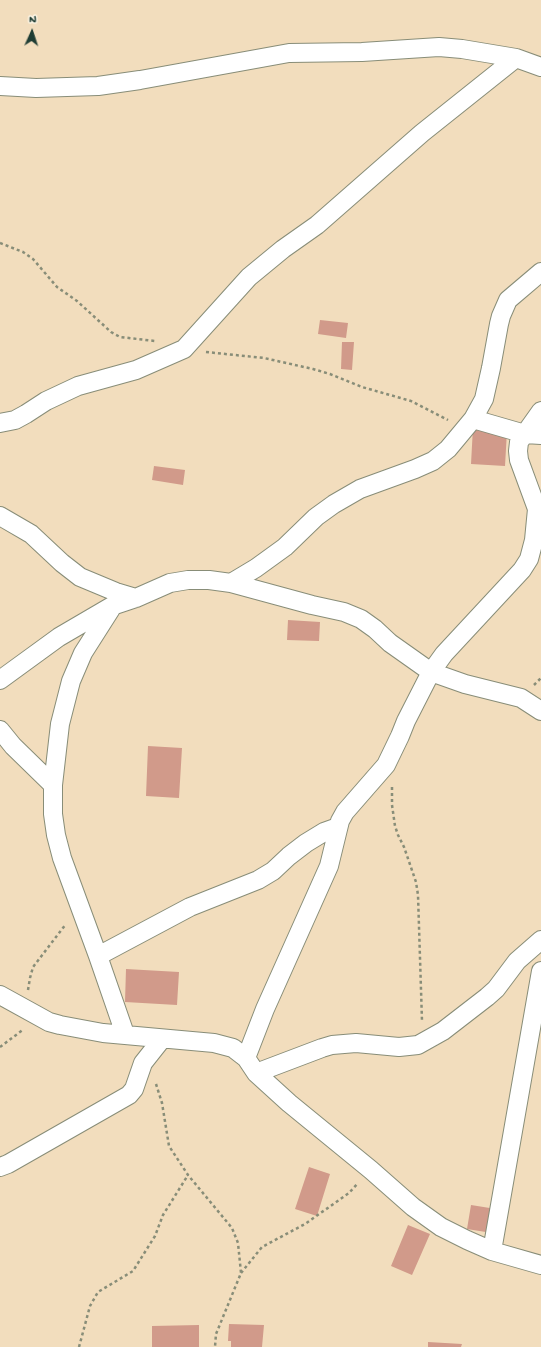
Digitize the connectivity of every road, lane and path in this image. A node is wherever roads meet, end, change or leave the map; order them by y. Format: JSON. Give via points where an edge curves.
{"nodes":[{"id":1,"x":516,"y":58,"type":"junction"},
{"id":2,"x":541,"y":67,"type":"edge"},
{"id":3,"x":0,"y":86,"type":"edge"},
{"id":4,"x":0,"y":243,"type":"edge"},
{"id":5,"x":541,"y":272,"type":"edge"},
{"id":6,"x":184,"y":349,"type":"junction"},
{"id":7,"x":541,"y":411,"type":"edge"},
{"id":8,"x":473,"y":419,"type":"junction"},
{"id":9,"x":0,"y":423,"type":"edge"},
{"id":10,"x":533,"y":435,"type":"edge"},
{"id":11,"x":0,"y":516,"type":"edge"},
{"id":12,"x":231,"y":584,"type":"junction"},
{"id":13,"x":136,"y":598,"type":"junction"},
{"id":14,"x":112,"y":606,"type":"junction"},
{"id":15,"x":431,"y":672,"type":"junction"},
{"id":16,"x":0,"y":680,"type":"edge"},
{"id":17,"x":541,"y":710,"type":"edge"},
{"id":18,"x":0,"y":730,"type":"edge"},
{"id":19,"x":386,"y":765,"type":"junction"},
{"id":20,"x":53,"y":785,"type":"junction"},
{"id":21,"x":338,"y":827,"type":"junction"},
{"id":22,"x":80,"y":907,"type":"junction"},
{"id":23,"x":541,"y":940,"type":"edge"},
{"id":24,"x":98,"y":956,"type":"junction"},
{"id":25,"x":541,"y":971,"type":"edge"},
{"id":26,"x":0,"y":995,"type":"edge"},
{"id":27,"x":27,"y":1009,"type":"junction"},
{"id":28,"x":124,"y":1034,"type":"junction"},
{"id":29,"x":162,"y":1038,"type":"junction"},
{"id":30,"x":423,"y":1042,"type":"junction"},
{"id":31,"x":0,"y":1047,"type":"edge"},
{"id":32,"x":246,"y":1058,"type":"junction"},
{"id":33,"x":143,"y":1063,"type":"junction"},
{"id":34,"x":256,"y":1073,"type":"junction"},
{"id":35,"x":0,"y":1167,"type":"edge"},
{"id":36,"x":371,"y":1170,"type":"junction"},
{"id":37,"x":188,"y":1175,"type":"junction"},
{"id":38,"x":492,"y":1251,"type":"junction"},
{"id":39,"x":541,"y":1265,"type":"edge"},
{"id":40,"x":241,"y":1273,"type":"junction"},
{"id":41,"x":79,"y":1347,"type":"edge"},
{"id":42,"x":215,"y":1347,"type":"edge"}],
"edges":[{"from":1,"to":2,"type":"street"},
{"from":1,"to":3,"type":"street","via":[[439,47],[289,53],[98,86]]},
{"from":1,"to":6,"type":"street","via":[[422,133],[317,224],[249,277]]},
{"from":4,"to":6,"type":"path","via":[[33,259],[57,287],[77,301],[111,332],[120,337],[154,341]]},
{"from":5,"to":8,"type":"street","via":[[508,300],[500,320],[484,399]]},
{"from":6,"to":8,"type":"path","via":[[264,358],[313,369],[411,401],[448,420]]},
{"from":6,"to":9,"type":"street","via":[[136,370],[78,386],[15,420]]},
{"from":7,"to":10,"type":"street"},
{"from":8,"to":10,"type":"street"},
{"from":8,"to":12,"type":"street","via":[[448,449],[433,461],[360,489],[334,504],[316,517],[285,547]]},
{"from":10,"to":15,"type":"street","via":[[519,442],[518,451],[536,509],[534,540],[529,559]]},
{"from":11,"to":13,"type":"street","via":[[31,534],[80,577]]},
{"from":12,"to":13,"type":"street","via":[[188,580],[170,583]]},
{"from":12,"to":15,"type":"street","via":[[361,618],[390,643]]},
{"from":13,"to":14,"type":"street"},
{"from":14,"to":16,"type":"street","via":[[59,637]]},
{"from":14,"to":20,"type":"street","via":[[83,652],[72,681],[60,724]]},
{"from":15,"to":17,"type":"street","via":[[465,684],[521,698]]},
{"from":15,"to":19,"type":"street"},
{"from":18,"to":20,"type":"street"},
{"from":19,"to":21,"type":"street","via":[[345,812]]},
{"from":19,"to":30,"type":"path","via":[[392,788],[392,804],[398,835],[416,882],[418,895]]},
{"from":20,"to":22,"type":"street","via":[[56,835]]},
{"from":21,"to":24,"type":"street","via":[[306,843],[273,871],[258,880],[190,907]]},
{"from":21,"to":32,"type":"street","via":[[329,866],[265,1008]]},
{"from":22,"to":24,"type":"street"},
{"from":22,"to":27,"type":"path","via":[[34,968],[30,978]]},
{"from":23,"to":30,"type":"street","via":[[517,961],[487,997],[443,1031]]},
{"from":24,"to":28,"type":"street"},
{"from":25,"to":38,"type":"street"},
{"from":26,"to":27,"type":"street"},
{"from":27,"to":28,"type":"street","via":[[49,1022],[60,1025]]},
{"from":27,"to":31,"type":"path","via":[[26,1027]]},
{"from":28,"to":29,"type":"street"},
{"from":29,"to":32,"type":"street","via":[[214,1043],[233,1048]]},
{"from":29,"to":33,"type":"street"},
{"from":30,"to":34,"type":"street","via":[[405,1047],[356,1043],[332,1045]]},
{"from":32,"to":34,"type":"street"},
{"from":33,"to":35,"type":"street","via":[[134,1089],[129,1095]]},
{"from":33,"to":37,"type":"path","via":[[154,1080],[162,1103],[169,1146]]},
{"from":34,"to":36,"type":"street"},
{"from":36,"to":38,"type":"street","via":[[413,1208],[441,1227]]},
{"from":36,"to":40,"type":"path","via":[[337,1202],[305,1224],[262,1248]]},
{"from":37,"to":40,"type":"path","via":[[232,1228],[238,1243]]},
{"from":37,"to":41,"type":"path","via":[[133,1271],[98,1292],[90,1306]]},
{"from":38,"to":39,"type":"street"},
{"from":40,"to":42,"type":"path","via":[[216,1334]]}]}
